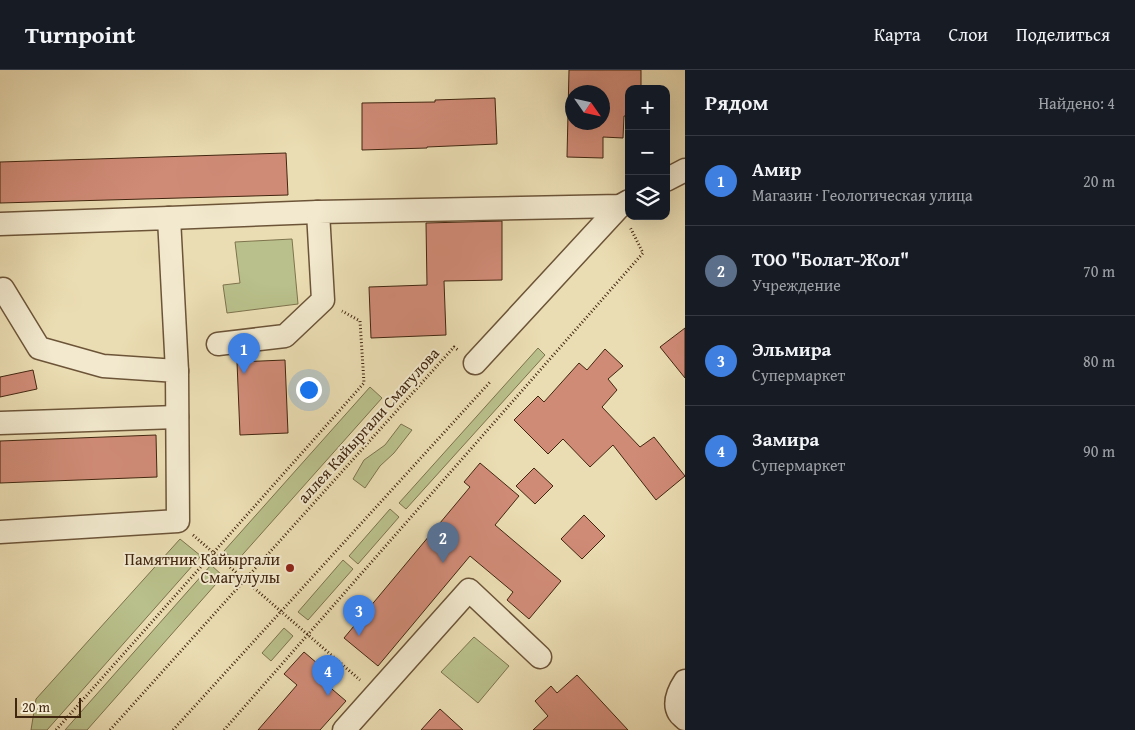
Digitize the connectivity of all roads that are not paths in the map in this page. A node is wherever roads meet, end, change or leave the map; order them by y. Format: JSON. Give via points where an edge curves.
{"nodes":[{"id":1,"x":685,"y":170,"type":"edge"},
{"id":2,"x":670,"y":178,"type":"edge"},
{"id":3,"x":624,"y":204,"type":"edge"},
{"id":4,"x":318,"y":212,"type":"junction"},
{"id":5,"x":169,"y":218,"type":"junction"},
{"id":6,"x":0,"y":224,"type":"edge"},
{"id":7,"x":4,"y":289,"type":"dead end"},
{"id":8,"x":218,"y":344,"type":"dead end"},
{"id":9,"x":475,"y":363,"type":"road end"},
{"id":10,"x":177,"y":371,"type":"junction"},
{"id":11,"x":177,"y":416,"type":"junction"},
{"id":12,"x":0,"y":422,"type":"edge"},
{"id":13,"x":0,"y":532,"type":"edge"},
{"id":14,"x":540,"y":657,"type":"dead end"},
{"id":15,"x":685,"y":682,"type":"edge"},
{"id":16,"x":685,"y":719,"type":"edge"},
{"id":17,"x":344,"y":730,"type":"edge"}],
"edges":[{"from":1,"to":2,"type":"street"},
{"from":3,"to":4,"type":"street"},
{"from":3,"to":9,"type":"street"},
{"from":4,"to":5,"type":"street"},
{"from":4,"to":8,"type":"street","via":[[323,300],[285,336]]},
{"from":5,"to":6,"type":"street"},
{"from":5,"to":10,"type":"street"},
{"from":7,"to":10,"type":"street","via":[[39,348],[103,366]]},
{"from":10,"to":11,"type":"street"},
{"from":11,"to":12,"type":"street"},
{"from":11,"to":13,"type":"street","via":[[178,521]]},
{"from":14,"to":17,"type":"street","via":[[469,590]]},
{"from":15,"to":16,"type":"street","via":[[676,701],[678,713]]}]}
